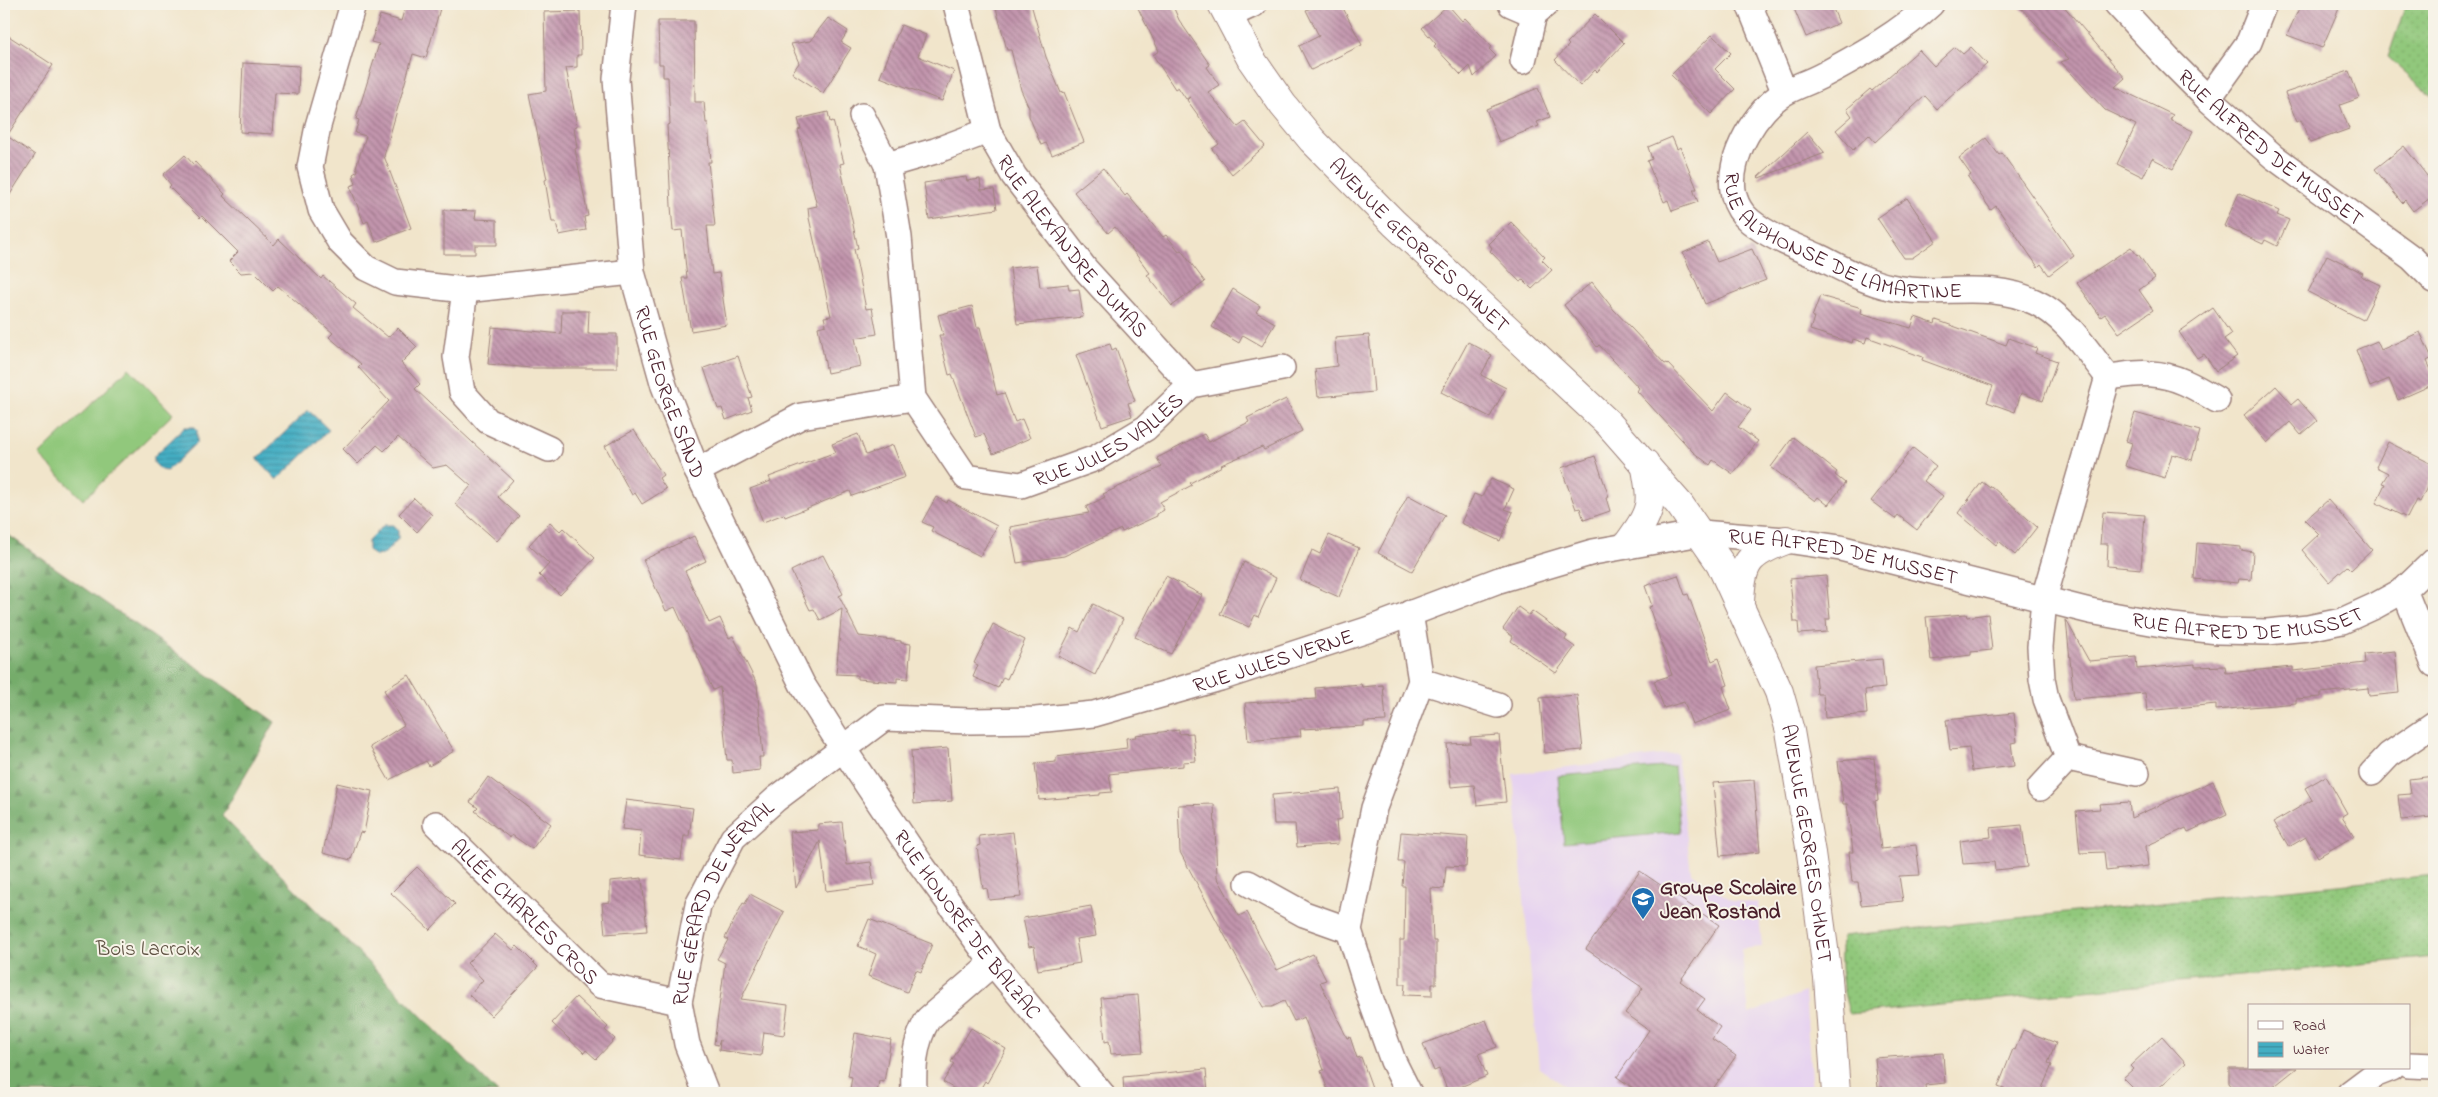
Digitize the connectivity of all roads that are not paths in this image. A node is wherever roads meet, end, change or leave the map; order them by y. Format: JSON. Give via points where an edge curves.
{"nodes":[{"id":1,"x":353,"y":4,"type":"edge"},
{"id":2,"x":624,"y":4,"type":"edge"},
{"id":3,"x":956,"y":4,"type":"edge"},
{"id":4,"x":1254,"y":4,"type":"edge"},
{"id":5,"x":1510,"y":4,"type":"edge"},
{"id":6,"x":1749,"y":4,"type":"edge"},
{"id":7,"x":1932,"y":4,"type":"edge"},
{"id":8,"x":2117,"y":4,"type":"edge"},
{"id":9,"x":2264,"y":4,"type":"edge"},
{"id":10,"x":1540,"y":9,"type":"edge"},
{"id":11,"x":1225,"y":10,"type":"edge"},
{"id":12,"x":1523,"y":61,"type":"dead end"},
{"id":13,"x":1784,"y":91,"type":"junction"},
{"id":14,"x":2208,"y":99,"type":"junction"},
{"id":15,"x":862,"y":116,"type":"dead end"},
{"id":16,"x":988,"y":130,"type":"junction"},
{"id":17,"x":887,"y":165,"type":"junction"},
{"id":18,"x":632,"y":272,"type":"junction"},
{"id":19,"x":2434,"y":280,"type":"edge"},
{"id":20,"x":465,"y":290,"type":"junction"},
{"id":21,"x":1282,"y":368,"type":"dead end"},
{"id":22,"x":2108,"y":377,"type":"junction"},
{"id":23,"x":1191,"y":385,"type":"junction"},
{"id":24,"x":913,"y":398,"type":"junction"},
{"id":25,"x":2217,"y":400,"type":"dead end"},
{"id":26,"x":549,"y":449,"type":"dead end"},
{"id":27,"x":1645,"y":463,"type":"junction"},
{"id":28,"x":697,"y":471,"type":"junction"},
{"id":29,"x":1701,"y":533,"type":"junction"},
{"id":30,"x":1786,"y":540,"type":"junction"},
{"id":31,"x":1627,"y":545,"type":"junction"},
{"id":32,"x":2434,"y":561,"type":"edge"},
{"id":33,"x":2404,"y":590,"type":"junction"},
{"id":34,"x":2044,"y":598,"type":"junction"},
{"id":35,"x":1740,"y":604,"type":"junction"},
{"id":36,"x":1410,"y":613,"type":"junction"},
{"id":37,"x":2434,"y":664,"type":"edge"},
{"id":38,"x":1421,"y":681,"type":"junction"},
{"id":39,"x":1498,"y":705,"type":"dead end"},
{"id":40,"x":2434,"y":724,"type":"edge"},
{"id":41,"x":842,"y":747,"type":"junction"},
{"id":42,"x":2068,"y":758,"type":"junction"},
{"id":43,"x":2138,"y":773,"type":"dead end"},
{"id":44,"x":2372,"y":774,"type":"dead end"},
{"id":45,"x":2040,"y":788,"type":"dead end"},
{"id":46,"x":436,"y":824,"type":"dead end"},
{"id":47,"x":1248,"y":883,"type":"dead end"},
{"id":48,"x":1349,"y":930,"type":"junction"},
{"id":49,"x":993,"y":963,"type":"junction"},
{"id":50,"x":679,"y":1002,"type":"junction"},
{"id":51,"x":2410,"y":1066,"type":"edge"},
{"id":52,"x":2434,"y":1066,"type":"edge"},
{"id":53,"x":2387,"y":1070,"type":"edge"},
{"id":54,"x":706,"y":1093,"type":"edge"},
{"id":55,"x":914,"y":1093,"type":"edge"},
{"id":56,"x":1101,"y":1093,"type":"edge"},
{"id":57,"x":1409,"y":1093,"type":"edge"},
{"id":58,"x":1836,"y":1093,"type":"edge"},
{"id":59,"x":2350,"y":1093,"type":"edge"}],
"edges":[{"from":1,"to":20,"type":"street","via":[[318,126],[310,168],[321,210],[340,242],[366,268],[395,282]]},
{"from":2,"to":18,"type":"street","name":"RUE GEORGE SAND","via":[[616,80]]},
{"from":3,"to":16,"type":"street","name":"RUE ALEXANDRE DUMAS"},
{"from":4,"to":11,"type":"street"},
{"from":5,"to":10,"type":"street"},
{"from":6,"to":13,"type":"street"},
{"from":7,"to":13,"type":"street","name":"RUE ALPHONSE DE LAMARTINE","via":[[1878,43],[1823,75]]},
{"from":8,"to":14,"type":"street","name":"RUE ALFRED DE MUSSET"},
{"from":9,"to":14,"type":"street","via":[[2249,42]]},
{"from":10,"to":12,"type":"street"},
{"from":11,"to":27,"type":"street","name":"AVENUE GEORGES OHNET","via":[[1251,59],[1312,140],[1394,223],[1608,423]]},
{"from":13,"to":22,"type":"street","name":"RUE ALPHONSE DE LAMARTINE","via":[[1763,111],[1743,139],[1734,161],[1732,185],[1736,201],[1749,220],[1769,234],[1870,281],[1890,287],[1995,290],[2037,302],[2060,319]]},
{"from":14,"to":19,"type":"street","name":"RUE ALFRED DE MUSSET","via":[[2274,157],[2412,258]]},
{"from":15,"to":17,"type":"street","name":"RUE JULES VALLÈS"},
{"from":16,"to":17,"type":"street"},
{"from":16,"to":23,"type":"street","name":"RUE ALEXANDRE DUMAS","via":[[1014,176],[1086,270]]},
{"from":17,"to":24,"type":"street","name":"RUE JULES VALLÈS","via":[[900,237]]},
{"from":18,"to":20,"type":"street"},
{"from":18,"to":28,"type":"street","name":"RUE GEORGE SAND","via":[[664,386]]},
{"from":20,"to":26,"type":"street","via":[[456,357],[462,392],[488,421]]},
{"from":21,"to":23,"type":"street"},
{"from":22,"to":25,"type":"street","via":[[2162,375]]},
{"from":22,"to":34,"type":"street"},
{"from":23,"to":24,"type":"street","name":"RUE JULES VALLÈS","via":[[1146,428],[1104,453],[1021,485],[966,477]]},
{"from":24,"to":28,"type":"street","via":[[802,416]]},
{"from":27,"to":29,"type":"street","name":"AVENUE GEORGES OHNET"},
{"from":27,"to":31,"type":"street","via":[[1650,508]]},
{"from":28,"to":41,"type":"street","name":"RUE GEORGE SAND","via":[[802,684]]},
{"from":29,"to":30,"type":"street","name":"RUE ALFRED DE MUSSET"},
{"from":29,"to":31,"type":"street","name":"RUE JULES VERNE"},
{"from":29,"to":35,"type":"street","name":"AVENUE GEORGES OHNET"},
{"from":30,"to":34,"type":"street","name":"RUE ALFRED DE MUSSET","via":[[1840,548]]},
{"from":30,"to":35,"type":"street","name":"AVENUE GEORGES OHNET","via":[[1749,559],[1743,571]]},
{"from":31,"to":36,"type":"street","name":"RUE JULES VERNE","via":[[1500,580]]},
{"from":32,"to":33,"type":"street","name":"RUE ALFRED DE MUSSET"},
{"from":33,"to":34,"type":"street","name":"RUE ALFRED DE MUSSET","via":[[2342,621],[2267,632],[2173,626],[2090,611]]},
{"from":33,"to":37,"type":"street"},
{"from":34,"to":42,"type":"street","via":[[2040,647],[2042,679]]},
{"from":35,"to":58,"type":"street","name":"AVENUE GEORGES OHNET","via":[[1779,692],[1793,748],[1828,978]]},
{"from":36,"to":38,"type":"street"},
{"from":36,"to":41,"type":"street","name":"RUE JULES VERNE","via":[[1220,678],[1094,714],[1036,720],[884,718]]},
{"from":38,"to":39,"type":"street"},
{"from":38,"to":48,"type":"street","via":[[1374,808]]},
{"from":40,"to":44,"type":"street","via":[[2389,755]]},
{"from":41,"to":49,"type":"street","name":"RUE HONORÉ DE BALZAC","via":[[920,863]]},
{"from":41,"to":50,"type":"street","name":"RUE GÉRARD DE NERVAL","via":[[733,838],[698,905]]},
{"from":42,"to":43,"type":"street"},
{"from":42,"to":45,"type":"street"},
{"from":46,"to":50,"type":"street","name":"ALLÉE CHARLES CROS","via":[[600,986]]},
{"from":47,"to":48,"type":"street","via":[[1304,914]]},
{"from":48,"to":57,"type":"street","via":[[1371,1000]]},
{"from":49,"to":55,"type":"street","via":[[928,1019],[914,1058]]},
{"from":49,"to":56,"type":"street","name":"RUE HONORÉ DE BALZAC"},
{"from":50,"to":54,"type":"street","name":"RUE GÉRARD DE NERVAL","via":[[687,1044]]},
{"from":51,"to":52,"type":"street"},
{"from":53,"to":59,"type":"street","via":[[2374,1075]]}]}
